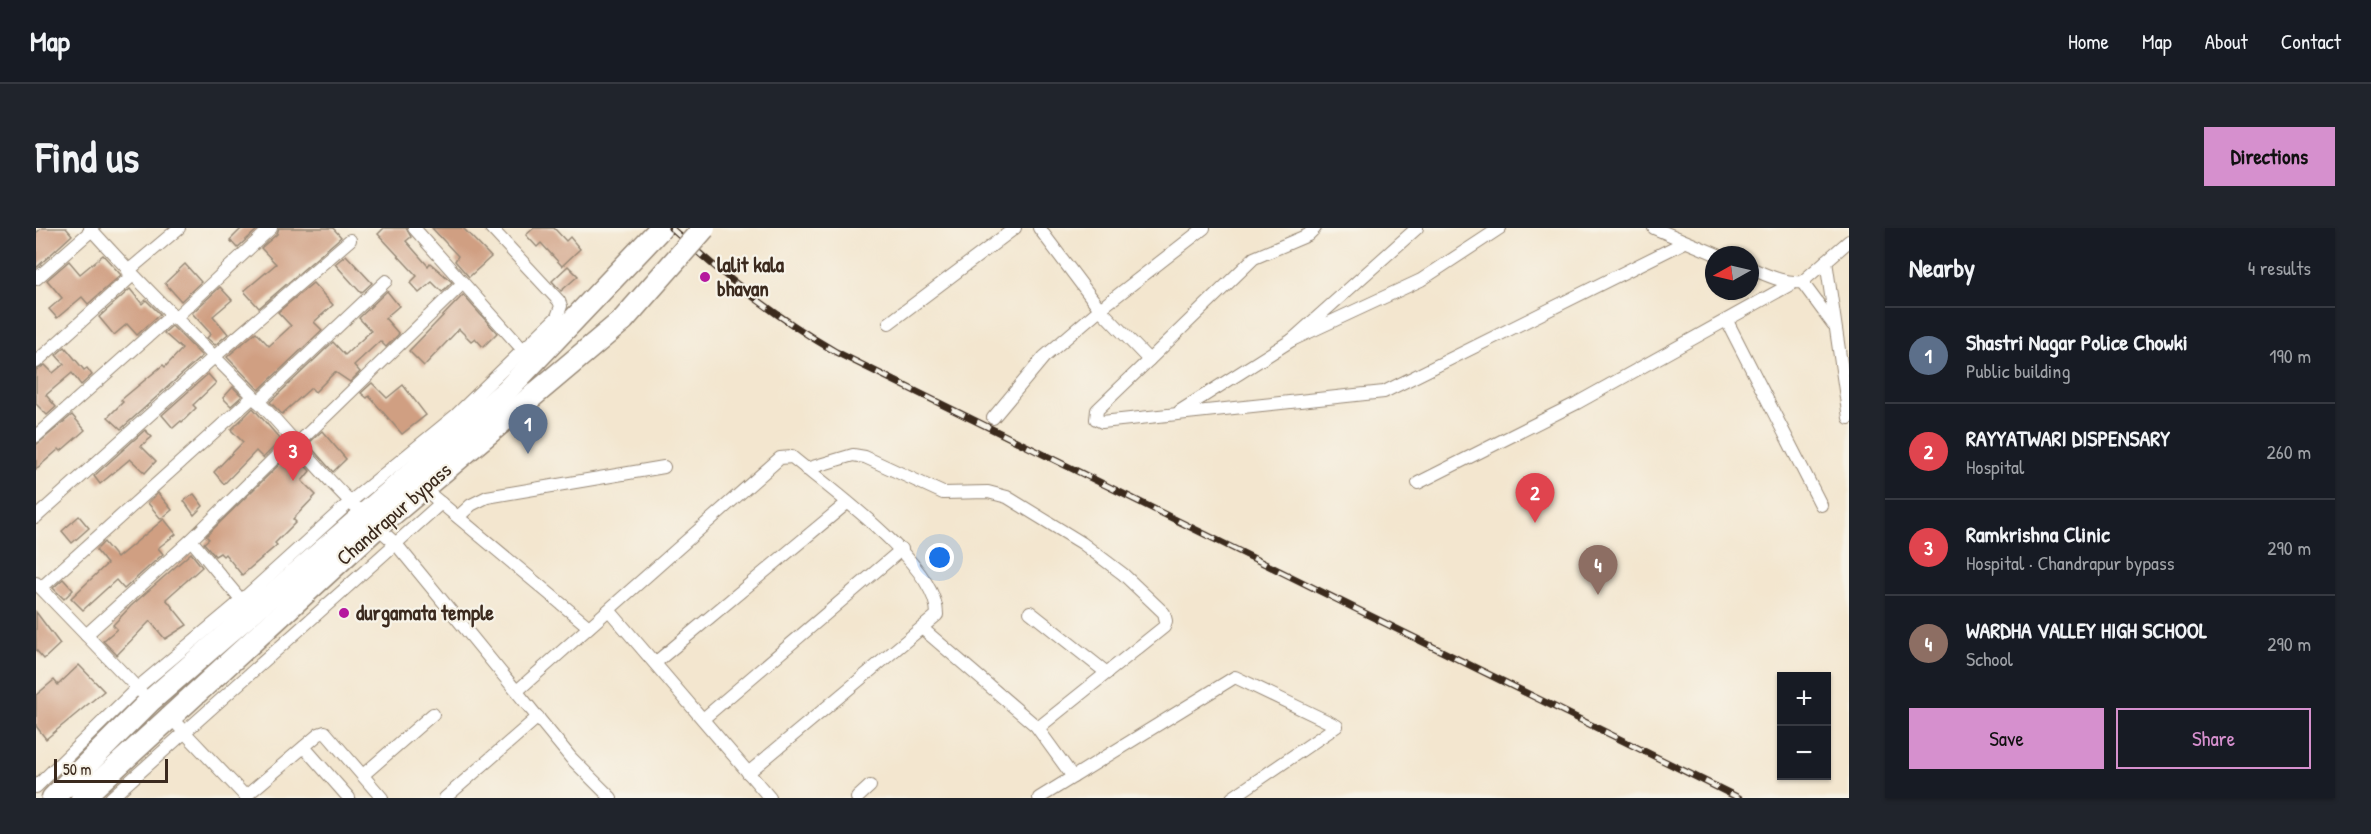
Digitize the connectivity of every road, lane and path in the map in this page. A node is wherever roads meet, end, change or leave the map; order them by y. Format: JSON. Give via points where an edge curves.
{"nodes":[{"id":1,"x":179,"y":228,"type":"edge"},
{"id":2,"x":271,"y":228,"type":"edge"},
{"id":3,"x":414,"y":228,"type":"edge"},
{"id":4,"x":491,"y":228,"type":"edge"},
{"id":5,"x":661,"y":228,"type":"edge"},
{"id":6,"x":704,"y":228,"type":"edge"},
{"id":7,"x":1016,"y":228,"type":"edge"},
{"id":8,"x":1039,"y":228,"type":"edge"},
{"id":9,"x":1204,"y":228,"type":"edge"},
{"id":10,"x":1315,"y":228,"type":"edge"},
{"id":11,"x":1417,"y":228,"type":"edge"},
{"id":12,"x":1500,"y":228,"type":"edge"},
{"id":13,"x":1654,"y":228,"type":"edge"},
{"id":14,"x":96,"y":230,"type":"edge"},
{"id":15,"x":350,"y":240,"type":"dead end"},
{"id":16,"x":1849,"y":241,"type":"edge"},
{"id":17,"x":1685,"y":242,"type":"junction"},
{"id":18,"x":1705,"y":250,"type":"edge"},
{"id":19,"x":1826,"y":261,"type":"junction"},
{"id":20,"x":1759,"y":271,"type":"edge"},
{"id":21,"x":131,"y":273,"type":"junction"},
{"id":22,"x":36,"y":279,"type":"edge"},
{"id":23,"x":386,"y":281,"type":"dead end"},
{"id":24,"x":1798,"y":282,"type":"junction"},
{"id":25,"x":463,"y":283,"type":"junction"},
{"id":26,"x":1100,"y":309,"type":"junction"},
{"id":27,"x":173,"y":317,"type":"junction"},
{"id":28,"x":1727,"y":321,"type":"junction"},
{"id":29,"x":889,"y":322,"type":"dead end"},
{"id":30,"x":1834,"y":325,"type":"junction"},
{"id":31,"x":1292,"y":339,"type":"junction"},
{"id":32,"x":524,"y":351,"type":"junction"},
{"id":33,"x":214,"y":357,"type":"junction"},
{"id":34,"x":1149,"y":360,"type":"junction"},
{"id":35,"x":36,"y":362,"type":"edge"},
{"id":36,"x":256,"y":399,"type":"junction"},
{"id":37,"x":1179,"y":412,"type":"junction"},
{"id":38,"x":993,"y":418,"type":"dead end"},
{"id":39,"x":1849,"y":418,"type":"edge"},
{"id":40,"x":36,"y":436,"type":"edge"},
{"id":41,"x":294,"y":443,"type":"junction"},
{"id":42,"x":664,"y":467,"type":"dead end"},
{"id":43,"x":806,"y":469,"type":"junction"},
{"id":44,"x":1418,"y":483,"type":"dead end"},
{"id":45,"x":423,"y":488,"type":"junction"},
{"id":46,"x":441,"y":503,"type":"junction"},
{"id":47,"x":847,"y":503,"type":"junction"},
{"id":48,"x":1821,"y":505,"type":"dead end"},
{"id":49,"x":364,"y":514,"type":"junction"},
{"id":50,"x":36,"y":517,"type":"edge"},
{"id":51,"x":458,"y":517,"type":"junction"},
{"id":52,"x":191,"y":540,"type":"junction"},
{"id":53,"x":396,"y":544,"type":"junction"},
{"id":54,"x":902,"y":549,"type":"junction"},
{"id":55,"x":38,"y":585,"type":"edge"},
{"id":56,"x":247,"y":606,"type":"junction"},
{"id":57,"x":609,"y":610,"type":"junction"},
{"id":58,"x":1030,"y":612,"type":"dead end"},
{"id":59,"x":590,"y":627,"type":"junction"},
{"id":60,"x":923,"y":629,"type":"junction"},
{"id":61,"x":86,"y":635,"type":"junction"},
{"id":62,"x":655,"y":663,"type":"junction"},
{"id":63,"x":1107,"y":673,"type":"junction"},
{"id":64,"x":517,"y":691,"type":"junction"},
{"id":65,"x":143,"y":695,"type":"junction"},
{"id":66,"x":433,"y":714,"type":"dead end"},
{"id":67,"x":170,"y":717,"type":"junction"},
{"id":68,"x":538,"y":717,"type":"junction"},
{"id":69,"x":703,"y":719,"type":"junction"},
{"id":70,"x":1038,"y":728,"type":"junction"},
{"id":71,"x":185,"y":733,"type":"junction"},
{"id":72,"x":304,"y":747,"type":"junction"},
{"id":73,"x":748,"y":773,"type":"junction"},
{"id":74,"x":363,"y":775,"type":"junction"},
{"id":75,"x":1073,"y":777,"type":"junction"},
{"id":76,"x":870,"y":786,"type":"dead end"},
{"id":77,"x":36,"y":787,"type":"edge"},
{"id":78,"x":247,"y":797,"type":"edge"},
{"id":79,"x":54,"y":798,"type":"edge"},
{"id":80,"x":82,"y":798,"type":"edge"},
{"id":81,"x":111,"y":798,"type":"edge"},
{"id":82,"x":349,"y":798,"type":"edge"},
{"id":83,"x":382,"y":798,"type":"edge"},
{"id":84,"x":445,"y":798,"type":"edge"},
{"id":85,"x":611,"y":798,"type":"edge"},
{"id":86,"x":770,"y":798,"type":"edge"},
{"id":87,"x":857,"y":798,"type":"edge"},
{"id":88,"x":1039,"y":798,"type":"edge"},
{"id":89,"x":1232,"y":798,"type":"edge"}],
"edges":[{"from":1,"to":21,"type":"street"},
{"from":2,"to":27,"type":"street"},
{"from":3,"to":25,"type":"street"},
{"from":4,"to":32,"type":"street","via":[[561,306],[557,317]]},
{"from":5,"to":49,"type":"highway","name":"Chandrapur bypass","via":[[507,390]]},
{"from":6,"to":45,"type":"highway","name":"Chandrapur bypass","bridge":true,"via":[[623,320]]},
{"from":7,"to":29,"type":"street"},
{"from":8,"to":26,"type":"street"},
{"from":9,"to":26,"type":"street"},
{"from":10,"to":34,"type":"street","via":[[1308,235],[1254,258]]},
{"from":11,"to":31,"type":"street"},
{"from":12,"to":31,"type":"street","via":[[1421,280]]},
{"from":13,"to":17,"type":"street"},
{"from":14,"to":21,"type":"street"},
{"from":14,"to":22,"type":"street"},
{"from":15,"to":33,"type":"street"},
{"from":16,"to":19,"type":"street"},
{"from":17,"to":18,"type":"street"},
{"from":17,"to":37,"type":"street","via":[[1384,392]]},
{"from":19,"to":24,"type":"street"},
{"from":19,"to":30,"type":"street"},
{"from":20,"to":24,"type":"street"},
{"from":21,"to":27,"type":"street"},
{"from":21,"to":35,"type":"street"},
{"from":23,"to":36,"type":"street"},
{"from":24,"to":28,"type":"street"},
{"from":24,"to":30,"type":"street"},
{"from":25,"to":32,"type":"street"},
{"from":25,"to":41,"type":"street"},
{"from":26,"to":34,"type":"street"},
{"from":26,"to":38,"type":"street","via":[[1044,357]]},
{"from":27,"to":33,"type":"street"},
{"from":27,"to":40,"type":"street"},
{"from":28,"to":44,"type":"street","via":[[1578,403]]},
{"from":28,"to":48,"type":"street"},
{"from":30,"to":39,"type":"street"},
{"from":31,"to":37,"type":"street"},
{"from":32,"to":49,"type":"street","via":[[455,416]]},
{"from":33,"to":36,"type":"street"},
{"from":33,"to":50,"type":"street"},
{"from":34,"to":37,"type":"street","via":[[1097,410],[1096,419],[1102,422]]},
{"from":36,"to":41,"type":"street"},
{"from":36,"to":55,"type":"street"},
{"from":41,"to":49,"type":"street"},
{"from":41,"to":52,"type":"street"},
{"from":42,"to":51,"type":"street","via":[[487,497]]},
{"from":43,"to":47,"type":"street"},
{"from":43,"to":57,"type":"street","via":[[792,458],[780,458]]},
{"from":43,"to":63,"type":"street","via":[[853,455],[865,457],[943,493],[988,492],[1007,497],[1082,543],[1123,574],[1164,613],[1166,621],[1164,627]]},
{"from":45,"to":46,"type":"street"},
{"from":45,"to":49,"type":"highway","name":"Chandrapur bypass"},
{"from":46,"to":51,"type":"street"},
{"from":46,"to":53,"type":"street"},
{"from":47,"to":54,"type":"street"},
{"from":47,"to":62,"type":"street"},
{"from":49,"to":53,"type":"street"},
{"from":49,"to":56,"type":"highway","name":"Chandrapur bypass"},
{"from":49,"to":67,"type":"highway","name":"Chandrapur bypass"},
{"from":51,"to":59,"type":"street"},
{"from":52,"to":56,"type":"street"},
{"from":52,"to":61,"type":"street"},
{"from":53,"to":64,"type":"street"},
{"from":53,"to":71,"type":"street"},
{"from":54,"to":60,"type":"street","via":[[937,608],[934,620]]},
{"from":54,"to":69,"type":"street"},
{"from":55,"to":61,"type":"street"},
{"from":56,"to":65,"type":"highway","name":"Chandrapur bypass"},
{"from":57,"to":59,"type":"street"},
{"from":57,"to":62,"type":"street"},
{"from":58,"to":63,"type":"street"},
{"from":59,"to":64,"type":"street"},
{"from":60,"to":70,"type":"street"},
{"from":60,"to":73,"type":"street"},
{"from":61,"to":65,"type":"street"},
{"from":62,"to":69,"type":"street"},
{"from":63,"to":70,"type":"street"},
{"from":64,"to":68,"type":"street"},
{"from":65,"to":77,"type":"street"},
{"from":65,"to":79,"type":"highway","name":"Chandrapur bypass"},
{"from":66,"to":74,"type":"street"},
{"from":67,"to":71,"type":"street"},
{"from":67,"to":80,"type":"highway","name":"Chandrapur bypass"},
{"from":68,"to":84,"type":"street"},
{"from":68,"to":85,"type":"street"},
{"from":69,"to":73,"type":"street"},
{"from":70,"to":75,"type":"street"},
{"from":71,"to":78,"type":"street"},
{"from":71,"to":81,"type":"street"},
{"from":72,"to":74,"type":"street","via":[[325,732]]},
{"from":72,"to":78,"type":"street"},
{"from":72,"to":82,"type":"street"},
{"from":73,"to":86,"type":"street"},
{"from":74,"to":83,"type":"street"},
{"from":75,"to":88,"type":"street"},
{"from":75,"to":89,"type":"street","via":[[1235,677],[1337,726]]},
{"from":76,"to":87,"type":"street"}]}
